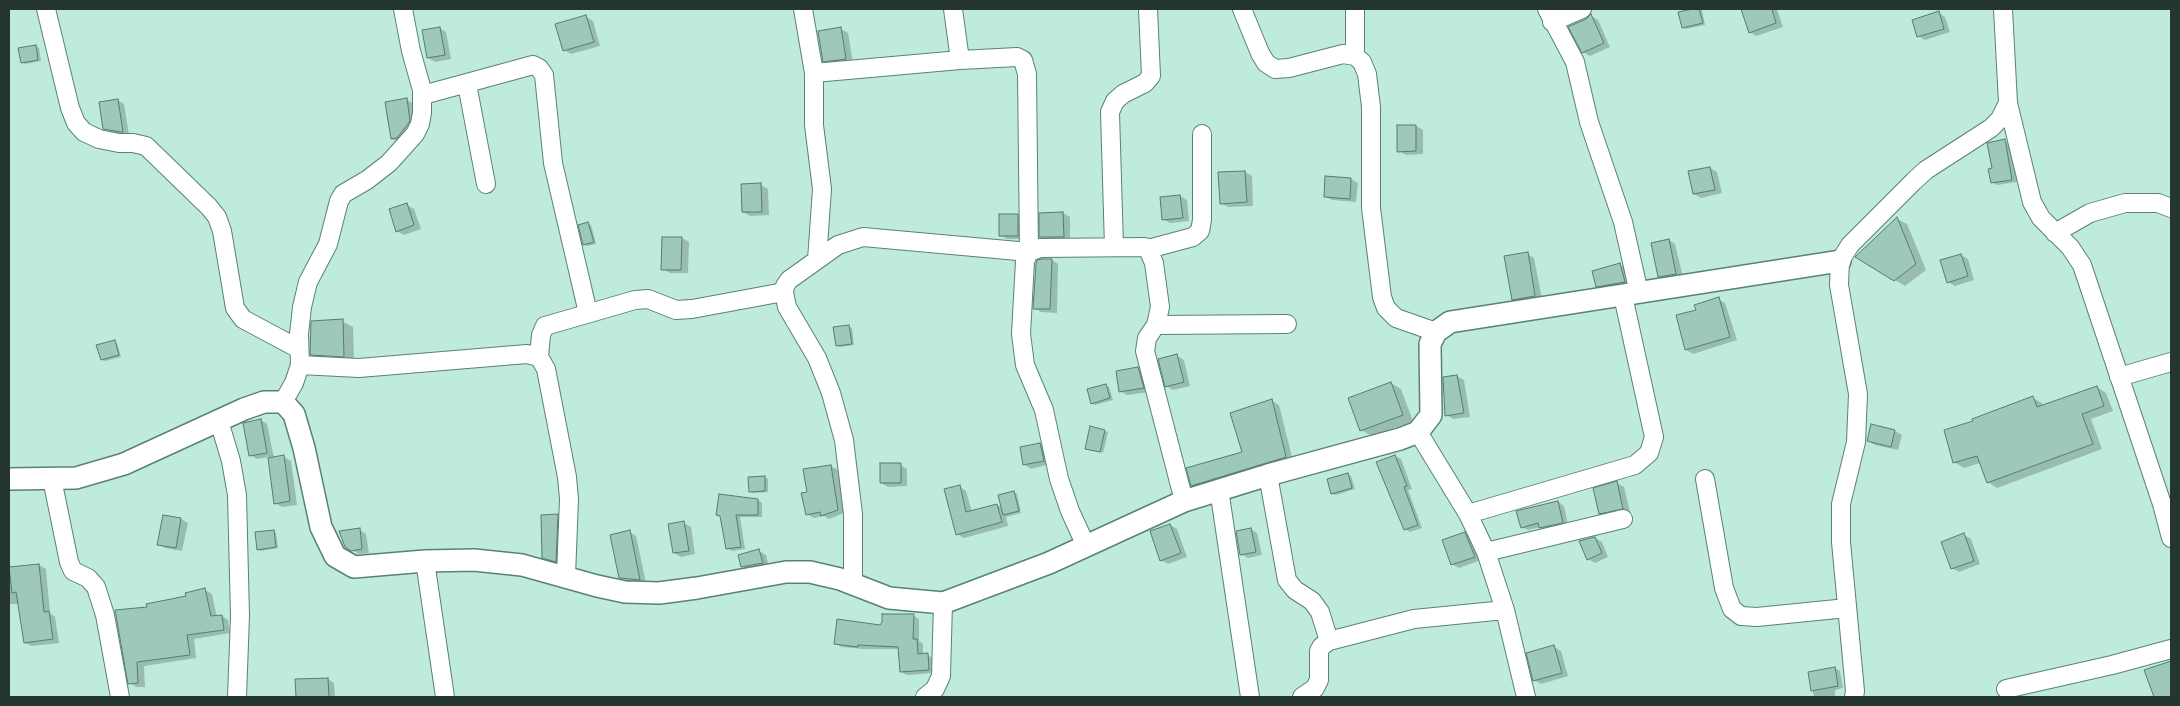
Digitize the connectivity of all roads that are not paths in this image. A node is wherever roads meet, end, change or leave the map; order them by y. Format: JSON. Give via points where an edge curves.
{"nodes":[{"id":1,"x":46,"y":9,"type":"edge"},
{"id":2,"x":403,"y":9,"type":"edge"},
{"id":3,"x":803,"y":9,"type":"edge"},
{"id":4,"x":953,"y":9,"type":"edge"},
{"id":5,"x":1148,"y":9,"type":"edge"},
{"id":6,"x":1242,"y":9,"type":"edge"},
{"id":7,"x":1355,"y":9,"type":"edge"},
{"id":8,"x":1582,"y":9,"type":"edge"},
{"id":9,"x":2003,"y":9,"type":"edge"},
{"id":10,"x":1550,"y":15,"type":"edge"},
{"id":11,"x":1356,"y":56,"type":"junction"},
{"id":12,"x":960,"y":60,"type":"junction"},
{"id":13,"x":814,"y":73,"type":"junction"},
{"id":14,"x":467,"y":84,"type":"junction"},
{"id":15,"x":423,"y":95,"type":"junction"},
{"id":16,"x":2008,"y":103,"type":"junction"},
{"id":17,"x":1202,"y":134,"type":"dead end"},
{"id":18,"x":486,"y":184,"type":"dead end"},
{"id":19,"x":2171,"y":208,"type":"edge"},
{"id":20,"x":2055,"y":233,"type":"junction"},
{"id":21,"x":1114,"y":247,"type":"junction"},
{"id":22,"x":1148,"y":249,"type":"junction"},
{"id":23,"x":1029,"y":252,"type":"junction"},
{"id":24,"x":817,"y":260,"type":"junction"},
{"id":25,"x":1840,"y":261,"type":"junction"},
{"id":26,"x":784,"y":292,"type":"junction"},
{"id":27,"x":1631,"y":294,"type":"junction"},
{"id":28,"x":588,"y":313,"type":"junction"},
{"id":29,"x":1288,"y":324,"type":"dead end"},
{"id":30,"x":1156,"y":326,"type":"junction"},
{"id":31,"x":1436,"y":332,"type":"junction"},
{"id":32,"x":300,"y":357,"type":"junction"},
{"id":33,"x":539,"y":358,"type":"junction"},
{"id":34,"x":2171,"y":362,"type":"edge"},
{"id":35,"x":2119,"y":377,"type":"junction"},
{"id":36,"x":283,"y":402,"type":"junction"},
{"id":37,"x":219,"y":421,"type":"junction"},
{"id":38,"x":1418,"y":432,"type":"junction"},
{"id":39,"x":1268,"y":475,"type":"junction"},
{"id":40,"x":9,"y":478,"type":"edge"},
{"id":41,"x":52,"y":479,"type":"junction"},
{"id":42,"x":1706,"y":479,"type":"dead end"},
{"id":43,"x":1219,"y":489,"type":"junction"},
{"id":44,"x":1184,"y":501,"type":"junction"},
{"id":45,"x":1468,"y":514,"type":"junction"},
{"id":46,"x":1623,"y":519,"type":"dead end"},
{"id":47,"x":2171,"y":538,"type":"edge"},
{"id":48,"x":1086,"y":546,"type":"junction"},
{"id":49,"x":1486,"y":552,"type":"junction"},
{"id":50,"x":425,"y":561,"type":"junction"},
{"id":51,"x":566,"y":576,"type":"junction"},
{"id":52,"x":853,"y":585,"type":"junction"},
{"id":53,"x":942,"y":603,"type":"junction"},
{"id":54,"x":1847,"y":608,"type":"junction"},
{"id":55,"x":1505,"y":610,"type":"junction"},
{"id":56,"x":1330,"y":641,"type":"junction"},
{"id":57,"x":2171,"y":649,"type":"edge"},
{"id":58,"x":2006,"y":689,"type":"dead end"},
{"id":59,"x":935,"y":695,"type":"edge"},
{"id":60,"x":120,"y":697,"type":"edge"},
{"id":61,"x":237,"y":697,"type":"edge"},
{"id":62,"x":445,"y":697,"type":"edge"},
{"id":63,"x":1250,"y":697,"type":"edge"},
{"id":64,"x":1302,"y":697,"type":"edge"},
{"id":65,"x":1526,"y":697,"type":"edge"},
{"id":66,"x":1854,"y":697,"type":"edge"}],
"edges":[{"from":1,"to":32,"type":"street","via":[[76,123],[84,132],[99,139],[146,146],[209,207],[222,231],[235,308],[243,319]]},
{"from":2,"to":15,"type":"street"},
{"from":3,"to":13,"type":"street"},
{"from":4,"to":12,"type":"street"},
{"from":5,"to":21,"type":"street","via":[[1151,76],[1145,83],[1122,94],[1110,112]]},
{"from":6,"to":11,"type":"street","via":[[1260,53],[1275,69],[1343,54]]},
{"from":7,"to":11,"type":"street"},
{"from":8,"to":10,"type":"street"},
{"from":9,"to":16,"type":"street"},
{"from":10,"to":27,"type":"street","via":[[1575,62],[1589,122],[1623,222]]},
{"from":11,"to":31,"type":"street","via":[[1367,74],[1371,107],[1371,208],[1382,297],[1386,308],[1396,318]]},
{"from":12,"to":13,"type":"street"},
{"from":12,"to":23,"type":"street","via":[[1017,57],[1027,66]]},
{"from":13,"to":24,"type":"street","via":[[814,125],[822,189]]},
{"from":14,"to":15,"type":"street"},
{"from":14,"to":18,"type":"street"},
{"from":14,"to":28,"type":"street","via":[[533,65],[544,75],[552,163]]},
{"from":15,"to":32,"type":"street","via":[[420,124],[415,134],[380,171],[348,190],[340,201],[328,244],[308,282],[302,307]]},
{"from":16,"to":20,"type":"street","via":[[2032,202]]},
{"from":16,"to":25,"type":"street","via":[[1991,128],[1914,181],[1850,245]]},
{"from":17,"to":22,"type":"street","via":[[1200,231],[1193,237]]},
{"from":19,"to":20,"type":"street","via":[[2158,203],[2125,203],[2090,213]]},
{"from":20,"to":35,"type":"street","via":[[2082,265]]},
{"from":21,"to":22,"type":"street"},
{"from":21,"to":23,"type":"street","via":[[1040,248]]},
{"from":22,"to":30,"type":"street","via":[[1154,263],[1160,307]]},
{"from":23,"to":24,"type":"street","via":[[868,237],[838,245]]},
{"from":23,"to":48,"type":"street","via":[[1025,261],[1020,334],[1025,365],[1044,410],[1059,479],[1072,518]]},
{"from":24,"to":26,"type":"street","via":[[789,280]]},
{"from":25,"to":27,"type":"street"},
{"from":25,"to":54,"type":"street","via":[[1839,285],[1858,394],[1856,442],[1841,504]]},
{"from":26,"to":28,"type":"street","via":[[676,310],[648,299],[634,300]]},
{"from":26,"to":52,"type":"street","via":[[787,306],[817,358],[844,440],[853,514]]},
{"from":27,"to":31,"type":"street","via":[[1450,322]]},
{"from":27,"to":45,"type":"street","via":[[1654,437],[1649,454],[1635,464]]},
{"from":28,"to":33,"type":"street","via":[[545,326],[540,335]]},
{"from":29,"to":30,"type":"street"},
{"from":30,"to":44,"type":"street","via":[[1147,338],[1145,351]]},
{"from":31,"to":38,"type":"street","via":[[1430,344],[1431,415]]},
{"from":32,"to":33,"type":"street","via":[[359,368],[527,354]]},
{"from":32,"to":36,"type":"street","via":[[294,383]]},
{"from":33,"to":51,"type":"street","via":[[546,369],[567,477]]},
{"from":34,"to":35,"type":"street"},
{"from":35,"to":47,"type":"street"},
{"from":36,"to":37,"type":"street","via":[[264,402]]},
{"from":36,"to":50,"type":"street","via":[[294,414],[321,527],[335,556],[354,567]]},
{"from":37,"to":41,"type":"street","via":[[124,464],[76,478]]},
{"from":37,"to":61,"type":"street","via":[[237,495],[240,616]]},
{"from":38,"to":39,"type":"street"},
{"from":38,"to":45,"type":"street"},
{"from":39,"to":43,"type":"street"},
{"from":39,"to":56,"type":"street","via":[[1287,580],[1320,612]]},
{"from":40,"to":41,"type":"street"},
{"from":41,"to":60,"type":"street","via":[[69,562],[73,571],[88,578],[96,587],[106,615]]},
{"from":42,"to":54,"type":"street","via":[[1724,588],[1732,609],[1741,616],[1758,617]]},
{"from":43,"to":44,"type":"street"},
{"from":43,"to":63,"type":"street"},
{"from":44,"to":48,"type":"street"},
{"from":45,"to":49,"type":"street"},
{"from":46,"to":49,"type":"street"},
{"from":48,"to":53,"type":"street"},
{"from":49,"to":55,"type":"street"},
{"from":50,"to":51,"type":"street","via":[[474,560],[522,565]]},
{"from":50,"to":62,"type":"street"},
{"from":51,"to":52,"type":"street","via":[[625,592],[697,588],[786,572],[810,572]]},
{"from":52,"to":53,"type":"street","via":[[890,598]]},
{"from":53,"to":59,"type":"street","via":[[941,676]]},
{"from":54,"to":66,"type":"street"},
{"from":55,"to":56,"type":"street","via":[[1414,620]]},
{"from":55,"to":65,"type":"street"},
{"from":56,"to":64,"type":"street","via":[[1319,651],[1320,680]]},
{"from":57,"to":58,"type":"street"}]}
